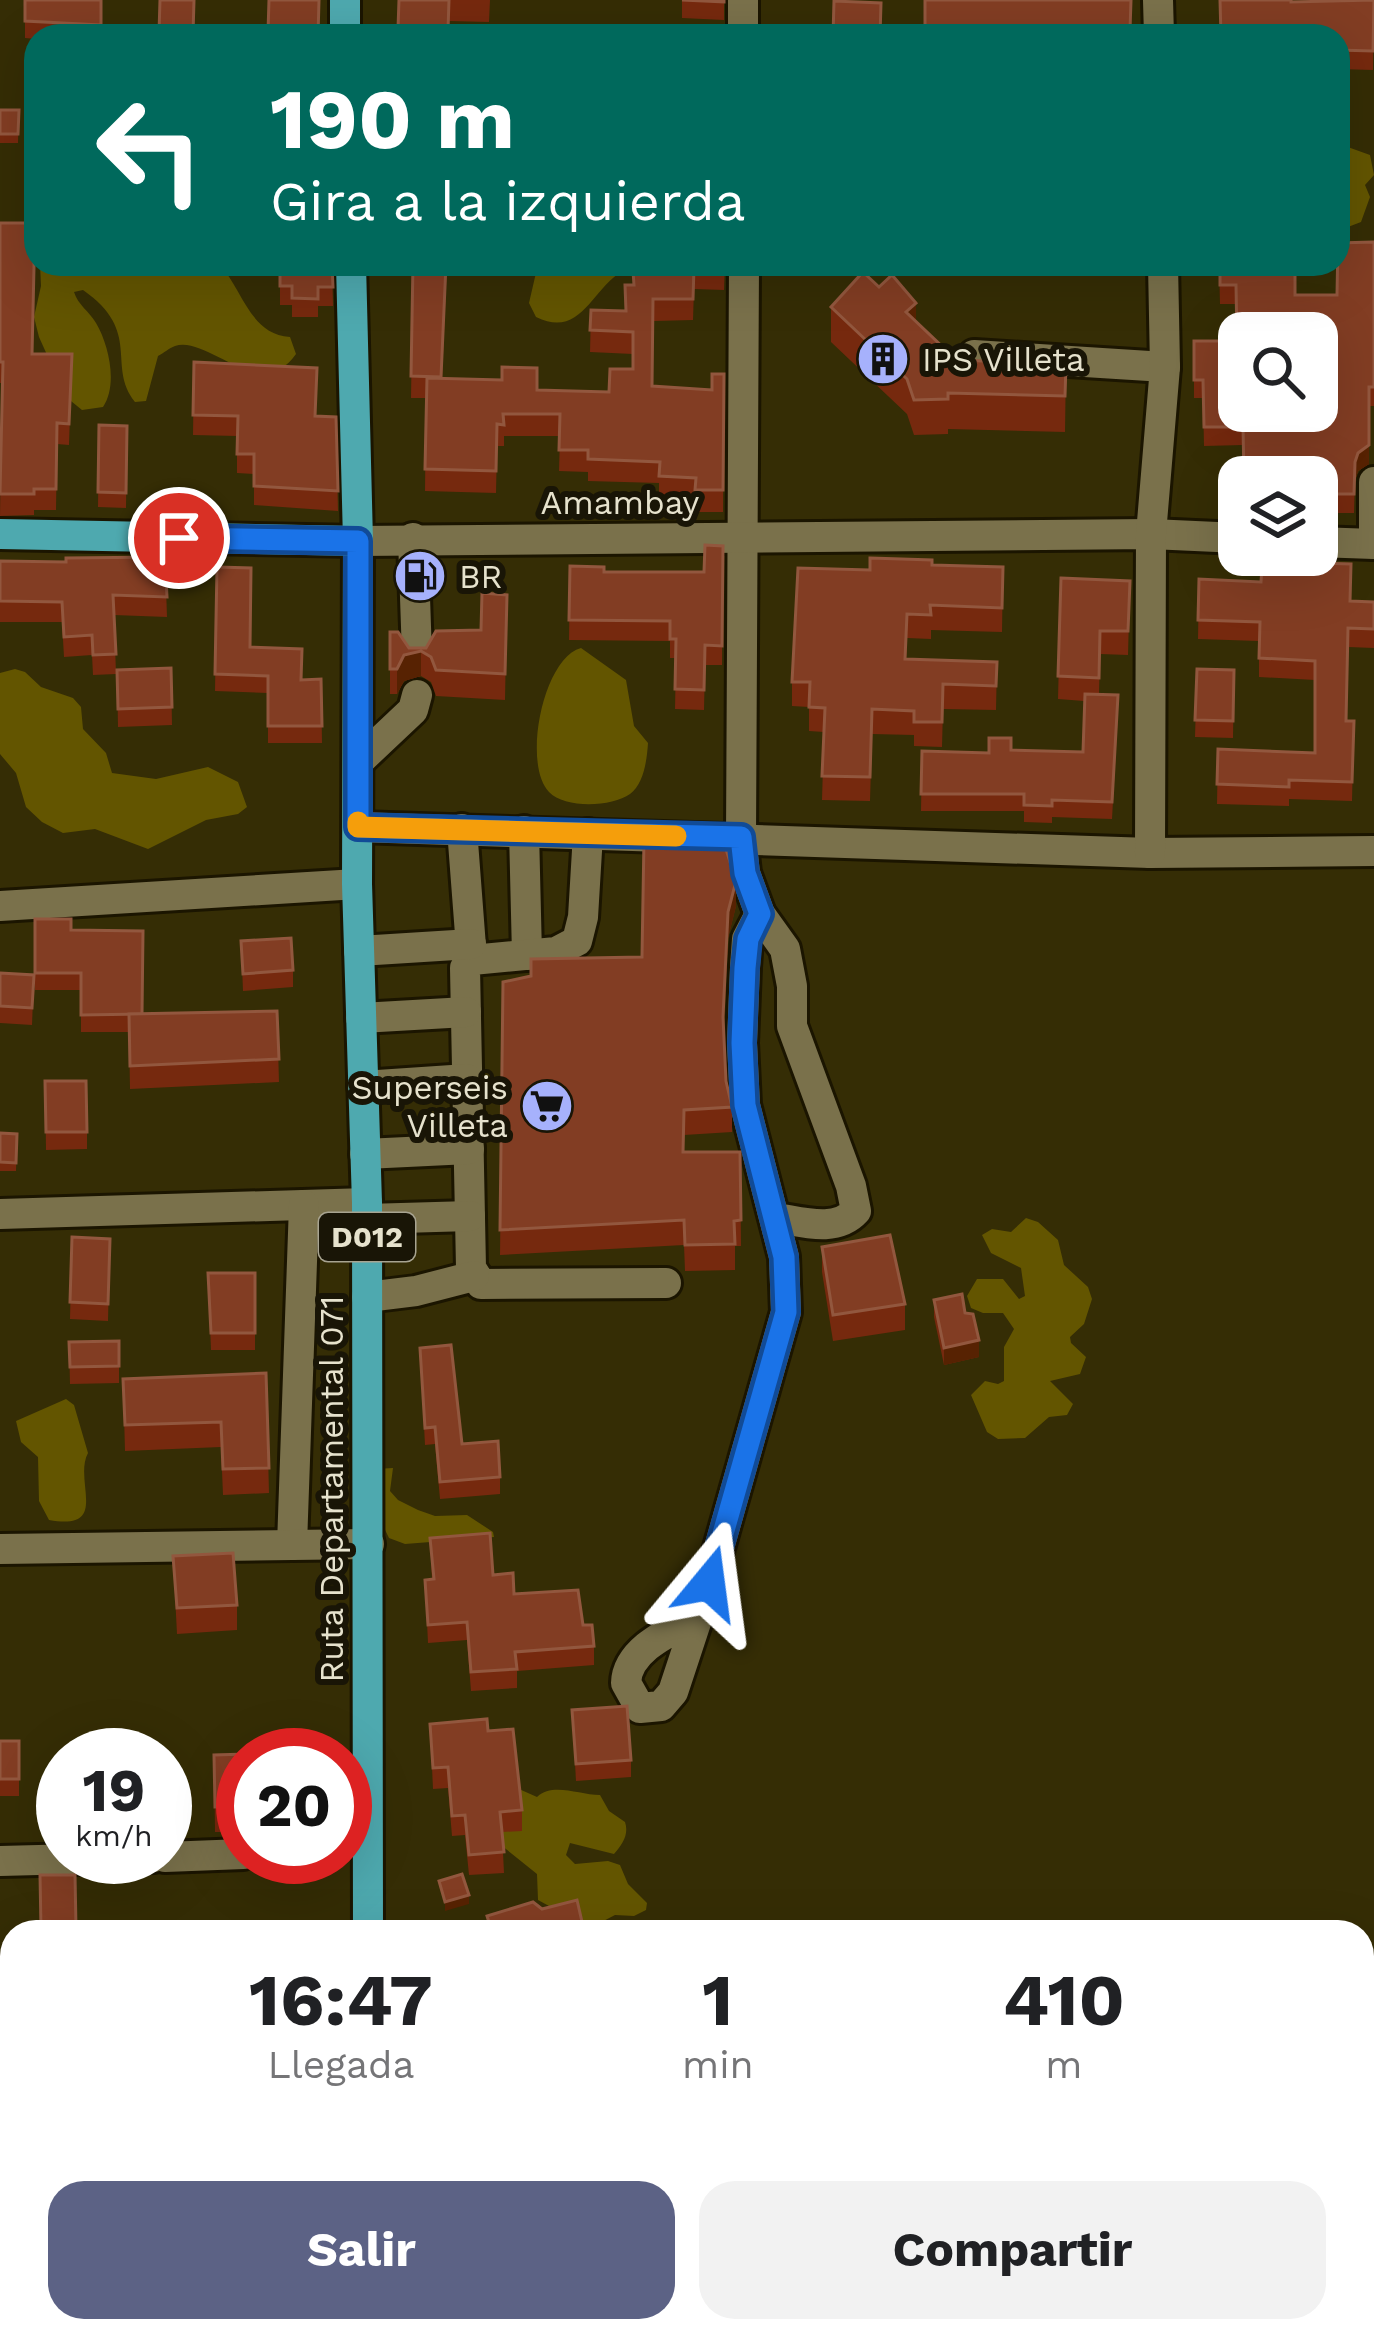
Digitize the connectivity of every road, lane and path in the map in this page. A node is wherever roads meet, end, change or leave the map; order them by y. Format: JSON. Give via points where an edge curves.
{"nodes":[{"id":1,"x":351,"y":276,"type":"edge"},
{"id":2,"x":744,"y":276,"type":"edge"},
{"id":3,"x":1163,"y":276,"type":"edge"},
{"id":4,"x":974,"y":355,"type":"edge"},
{"id":5,"x":1165,"y":367,"type":"junction"},
{"id":6,"x":1374,"y":482,"type":"edge"},
{"id":7,"x":0,"y":534,"type":"edge"},
{"id":8,"x":1150,"y":534,"type":"junction"},
{"id":9,"x":1218,"y":537,"type":"edge"},
{"id":10,"x":413,"y":538,"type":"junction"},
{"id":11,"x":745,"y":539,"type":"junction"},
{"id":12,"x":358,"y":541,"type":"junction"},
{"id":13,"x":1338,"y":543,"type":"edge"},
{"id":14,"x":1374,"y":544,"type":"edge"},
{"id":15,"x":417,"y":656,"type":"edge"},
{"id":16,"x":417,"y":695,"type":"dead end"},
{"id":17,"x":358,"y":762,"type":"junction"},
{"id":18,"x":358,"y":827,"type":"junction"},
{"id":19,"x":462,"y":830,"type":"junction"},
{"id":20,"x":524,"y":832,"type":"junction"},
{"id":21,"x":588,"y":835,"type":"junction"},
{"id":22,"x":741,"y":837,"type":"junction"},
{"id":23,"x":1374,"y":850,"type":"edge"},
{"id":24,"x":1150,"y":853,"type":"junction"},
{"id":25,"x":357,"y":884,"type":"junction"},
{"id":26,"x":0,"y":906,"type":"edge"},
{"id":27,"x":760,"y":914,"type":"junction"},
{"id":28,"x":358,"y":951,"type":"junction"},
{"id":29,"x":472,"y":952,"type":"junction"},
{"id":30,"x":527,"y":955,"type":"junction"},
{"id":31,"x":466,"y":1012,"type":"junction"},
{"id":32,"x":361,"y":1018,"type":"junction"},
{"id":33,"x":467,"y":1079,"type":"junction"},
{"id":34,"x":363,"y":1086,"type":"junction"},
{"id":35,"x":469,"y":1148,"type":"junction"},
{"id":36,"x":365,"y":1154,"type":"junction"},
{"id":37,"x":304,"y":1205,"type":"junction"},
{"id":38,"x":367,"y":1211,"type":"junction"},
{"id":39,"x":0,"y":1214,"type":"edge"},
{"id":40,"x":470,"y":1216,"type":"junction"},
{"id":41,"x":776,"y":1218,"type":"junction"},
{"id":42,"x":474,"y":1276,"type":"junction"},
{"id":43,"x":666,"y":1283,"type":"dead end"},
{"id":44,"x":367,"y":1297,"type":"junction"},
{"id":45,"x":369,"y":1544,"type":"junction"},
{"id":46,"x":292,"y":1545,"type":"junction"},
{"id":47,"x":0,"y":1550,"type":"edge"},
{"id":48,"x":697,"y":1617,"type":"dead end"},
{"id":49,"x":361,"y":1728,"type":"edge"},
{"id":50,"x":36,"y":1860,"type":"edge"},
{"id":51,"x":0,"y":1861,"type":"edge"},
{"id":52,"x":360,"y":1884,"type":"edge"},
{"id":53,"x":366,"y":1920,"type":"edge"}],
"edges":[{"from":1,"to":12,"type":"main road","name":"Ruta Departamental 071"},
{"from":2,"to":11,"type":"street"},
{"from":3,"to":5,"type":"street"},
{"from":4,"to":5,"type":"street"},
{"from":5,"to":8,"type":"street"},
{"from":6,"to":14,"type":"street"},
{"from":7,"to":12,"type":"main road","name":"Amambay"},
{"from":8,"to":9,"type":"street","name":"Amambay"},
{"from":8,"to":11,"type":"street","name":"Amambay"},
{"from":8,"to":24,"type":"street"},
{"from":10,"to":11,"type":"street","name":"Amambay"},
{"from":10,"to":12,"type":"street","name":"Amambay"},
{"from":10,"to":15,"type":"street"},
{"from":11,"to":22,"type":"street"},
{"from":12,"to":17,"type":"main road","name":"Ruta Departamental 071","number":"D012"},
{"from":13,"to":14,"type":"street"},
{"from":16,"to":17,"type":"street","via":[[413,710]]},
{"from":17,"to":18,"type":"main road","name":"Ruta Departamental 071","number":"D012"},
{"from":18,"to":19,"type":"street"},
{"from":18,"to":25,"type":"main road","name":"Ruta Departamental 071","number":"D012"},
{"from":19,"to":20,"type":"street"},
{"from":19,"to":29,"type":"street"},
{"from":20,"to":21,"type":"street"},
{"from":20,"to":30,"type":"street"},
{"from":21,"to":22,"type":"street"},
{"from":21,"to":30,"type":"street","via":[[577,941]]},
{"from":22,"to":24,"type":"street"},
{"from":22,"to":27,"type":"street"},
{"from":23,"to":24,"type":"street"},
{"from":25,"to":26,"type":"street"},
{"from":25,"to":28,"type":"main road","name":"Ruta Departamental 071","number":"D012"},
{"from":27,"to":41,"type":"street","via":[[748,939],[745,1105]]},
{"from":27,"to":41,"type":"street","via":[[785,950],[792,1026],[856,1211],[829,1225]]},
{"from":28,"to":29,"type":"street"},
{"from":28,"to":32,"type":"main road","name":"Ruta Departamental 071","number":"D012"},
{"from":29,"to":30,"type":"street"},
{"from":29,"to":31,"type":"street"},
{"from":31,"to":32,"type":"street"},
{"from":31,"to":33,"type":"street"},
{"from":32,"to":34,"type":"main road","name":"Ruta Departamental 071","number":"D012"},
{"from":33,"to":34,"type":"street"},
{"from":33,"to":35,"type":"street"},
{"from":34,"to":36,"type":"main road","name":"Ruta Departamental 071","number":"D012"},
{"from":35,"to":36,"type":"street"},
{"from":35,"to":40,"type":"street"},
{"from":36,"to":38,"type":"main road","name":"Ruta Departamental 071","number":"D012"},
{"from":37,"to":38,"type":"street"},
{"from":37,"to":39,"type":"street"},
{"from":37,"to":46,"type":"street"},
{"from":38,"to":40,"type":"street"},
{"from":38,"to":44,"type":"main road","name":"Ruta Departamental 071","number":"D012"},
{"from":40,"to":42,"type":"street"},
{"from":41,"to":48,"type":"street","via":[[786,1312]]},
{"from":42,"to":43,"type":"street","via":[[482,1284]]},
{"from":42,"to":44,"type":"street"},
{"from":44,"to":45,"type":"main road","name":"Ruta Departamental 071","number":"D012"},
{"from":45,"to":46,"type":"street"},
{"from":45,"to":49,"type":"main road","name":"Ruta Departamental 071","number":"D012"},
{"from":46,"to":47,"type":"street"},
{"from":50,"to":51,"type":"street"},
{"from":52,"to":53,"type":"main road","name":"Ruta Departamental 071","number":"D012"}]}
